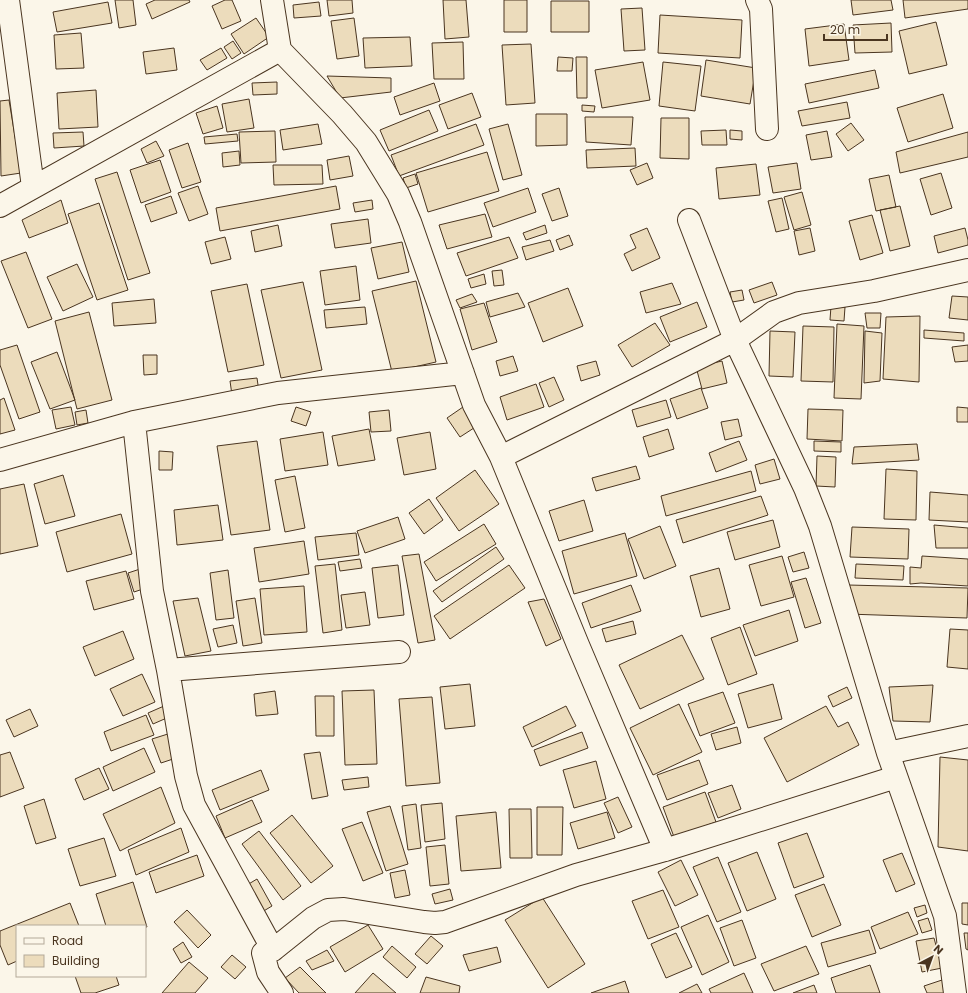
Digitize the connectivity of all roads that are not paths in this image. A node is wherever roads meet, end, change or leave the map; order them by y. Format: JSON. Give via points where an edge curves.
{"nodes":[{"id":1,"x":8,"y":0,"type":"edge"},
{"id":2,"x":272,"y":0,"type":"edge"},
{"id":3,"x":757,"y":0,"type":"edge"},
{"id":4,"x":280,"y":50,"type":"junction"},
{"id":5,"x":767,"y":129,"type":"dead end"},
{"id":6,"x":33,"y":187,"type":"junction"},
{"id":7,"x":0,"y":206,"type":"edge"},
{"id":8,"x":689,"y":220,"type":"dead end"},
{"id":9,"x":968,"y":270,"type":"edge"},
{"id":10,"x":735,"y":340,"type":"junction"},
{"id":11,"x":463,"y":373,"type":"junction"},
{"id":12,"x":134,"y":422,"type":"junction"},
{"id":13,"x":501,"y":456,"type":"junction"},
{"id":14,"x":0,"y":460,"type":"edge"},
{"id":15,"x":399,"y":652,"type":"dead end"},
{"id":16,"x":168,"y":670,"type":"junction"},
{"id":17,"x":968,"y":736,"type":"edge"},
{"id":18,"x":888,"y":753,"type":"junction"},
{"id":19,"x":896,"y":777,"type":"junction"},
{"id":20,"x":665,"y":850,"type":"junction"},
{"id":21,"x":274,"y":950,"type":"junction"},
{"id":22,"x":282,"y":993,"type":"edge"},
{"id":23,"x":955,"y":993,"type":"edge"}],
"edges":[{"from":1,"to":6,"type":"street"},
{"from":2,"to":4,"type":"street"},
{"from":3,"to":5,"type":"street","via":[[761,9]]},
{"from":4,"to":6,"type":"street"},
{"from":4,"to":11,"type":"street","via":[[366,142],[398,194]]},
{"from":6,"to":7,"type":"street"},
{"from":8,"to":10,"type":"street"},
{"from":9,"to":10,"type":"street","via":[[874,291],[799,303],[774,312]]},
{"from":10,"to":13,"type":"street"},
{"from":10,"to":18,"type":"street","via":[[805,488],[820,526]]},
{"from":11,"to":12,"type":"street","via":[[278,393]]},
{"from":11,"to":13,"type":"street","via":[[474,405]]},
{"from":12,"to":14,"type":"street"},
{"from":12,"to":16,"type":"street","via":[[152,591]]},
{"from":13,"to":20,"type":"street"},
{"from":15,"to":16,"type":"street"},
{"from":16,"to":21,"type":"street","via":[[186,776],[194,805]]},
{"from":17,"to":18,"type":"street"},
{"from":18,"to":19,"type":"street"},
{"from":19,"to":20,"type":"street"},
{"from":19,"to":23,"type":"street","via":[[945,916]]},
{"from":20,"to":21,"type":"street","via":[[576,875],[445,922],[424,922],[344,909],[328,910],[313,918]]},
{"from":21,"to":22,"type":"street","via":[[264,953],[268,972]]}]}
